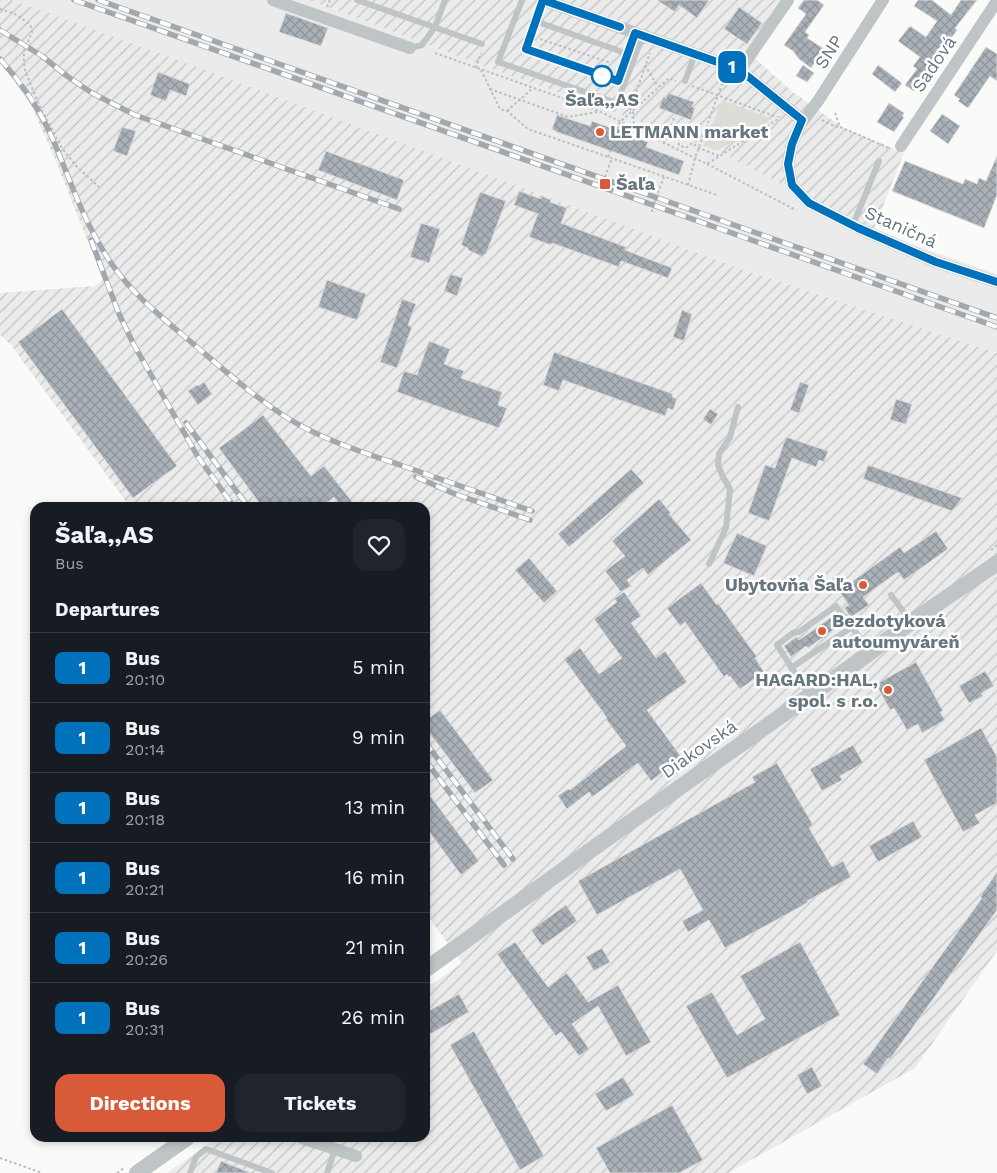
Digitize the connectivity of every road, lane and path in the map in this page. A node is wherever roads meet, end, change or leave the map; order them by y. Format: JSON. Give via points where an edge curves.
{"nodes":[{"id":1,"x":273,"y":0,"type":"edge"},
{"id":2,"x":330,"y":0,"type":"edge"},
{"id":3,"x":357,"y":0,"type":"edge"},
{"id":4,"x":445,"y":0,"type":"edge"},
{"id":5,"x":522,"y":0,"type":"edge"},
{"id":6,"x":543,"y":0,"type":"edge"},
{"id":7,"x":788,"y":0,"type":"edge"},
{"id":8,"x":883,"y":0,"type":"edge"},
{"id":9,"x":997,"y":2,"type":"edge"},
{"id":10,"x":327,"y":7,"type":"dead end"},
{"id":11,"x":0,"y":9,"type":"edge"},
{"id":12,"x":535,"y":21,"type":"junction"},
{"id":13,"x":435,"y":27,"type":"junction"},
{"id":14,"x":639,"y":34,"type":"junction"},
{"id":15,"x":540,"y":39,"type":"dead end"},
{"id":16,"x":483,"y":46,"type":"joint"},
{"id":17,"x":410,"y":48,"type":"joint"},
{"id":18,"x":435,"y":53,"type":"dead end"},
{"id":19,"x":650,"y":53,"type":"dead end"},
{"id":20,"x":628,"y":54,"type":"junction"},
{"id":21,"x":695,"y":54,"type":"junction"},
{"id":22,"x":611,"y":63,"type":"dead end"},
{"id":23,"x":645,"y":65,"type":"junction"},
{"id":24,"x":476,"y":68,"type":"junction"},
{"id":25,"x":481,"y":69,"type":"junction"},
{"id":26,"x":740,"y":70,"type":"junction"},
{"id":27,"x":726,"y":72,"type":"dead end"},
{"id":28,"x":677,"y":81,"type":"dead end"},
{"id":29,"x":685,"y":82,"type":"joint"},
{"id":30,"x":533,"y":88,"type":"junction"},
{"id":31,"x":658,"y":88,"type":"junction"},
{"id":32,"x":490,"y":89,"type":"junction"},
{"id":33,"x":718,"y":96,"type":"junction"},
{"id":34,"x":520,"y":100,"type":"junction"},
{"id":35,"x":507,"y":111,"type":"junction"},
{"id":36,"x":599,"y":111,"type":"junction"},
{"id":37,"x":633,"y":111,"type":"junction"},
{"id":38,"x":780,"y":112,"type":"dead end"},
{"id":39,"x":835,"y":113,"type":"dead end"},
{"id":40,"x":675,"y":116,"type":"dead end"},
{"id":41,"x":778,"y":117,"type":"junction"},
{"id":42,"x":802,"y":120,"type":"junction"},
{"id":43,"x":822,"y":120,"type":"dead end"},
{"id":44,"x":620,"y":122,"type":"junction"},
{"id":45,"x":840,"y":127,"type":"junction"},
{"id":46,"x":617,"y":129,"type":"dead end"},
{"id":47,"x":634,"y":129,"type":"junction"},
{"id":48,"x":638,"y":131,"type":"junction"},
{"id":49,"x":668,"y":134,"type":"junction"},
{"id":50,"x":664,"y":144,"type":"junction"},
{"id":51,"x":901,"y":146,"type":"joint"},
{"id":52,"x":698,"y":148,"type":"junction"},
{"id":53,"x":610,"y":151,"type":"dead end"},
{"id":54,"x":719,"y":156,"type":"junction"},
{"id":55,"x":608,"y":157,"type":"junction"},
{"id":56,"x":612,"y":158,"type":"junction"},
{"id":57,"x":695,"y":158,"type":"junction"},
{"id":58,"x":879,"y":161,"type":"dead end"},
{"id":59,"x":707,"y":164,"type":"junction"},
{"id":60,"x":664,"y":177,"type":"junction"},
{"id":61,"x":688,"y":185,"type":"junction"},
{"id":62,"x":99,"y":187,"type":"dead end"},
{"id":63,"x":797,"y":190,"type":"joint"},
{"id":64,"x":600,"y":191,"type":"dead end"},
{"id":65,"x":717,"y":195,"type":"dead end"},
{"id":66,"x":794,"y":209,"type":"dead end"},
{"id":67,"x":652,"y":212,"type":"dead end"},
{"id":68,"x":853,"y":225,"type":"junction"},
{"id":69,"x":997,"y":282,"type":"edge"},
{"id":70,"x":738,"y":407,"type":"dead end"},
{"id":71,"x":997,"y":563,"type":"edge"},
{"id":72,"x":709,"y":564,"type":"dead end"},
{"id":73,"x":891,"y":595,"type":"dead end"},
{"id":74,"x":911,"y":622,"type":"junction"},
{"id":75,"x":852,"y":626,"type":"junction"},
{"id":76,"x":871,"y":652,"type":"junction"},
{"id":77,"x":791,"y":668,"type":"junction"},
{"id":78,"x":810,"y":696,"type":"junction"},
{"id":79,"x":430,"y":966,"type":"edge"},
{"id":80,"x":181,"y":1142,"type":"edge"},
{"id":81,"x":314,"y":1142,"type":"edge"},
{"id":82,"x":335,"y":1149,"type":"junction"},
{"id":83,"x":356,"y":1156,"type":"dead end"},
{"id":84,"x":0,"y":1158,"type":"edge"},
{"id":85,"x":42,"y":1173,"type":"edge"},
{"id":86,"x":137,"y":1173,"type":"edge"},
{"id":87,"x":190,"y":1173,"type":"edge"},
{"id":88,"x":272,"y":1173,"type":"edge"},
{"id":89,"x":327,"y":1173,"type":"edge"}],
"edges":[{"from":1,"to":17,"type":"street"},
{"from":2,"to":10,"type":"path"},
{"from":3,"to":13,"type":"lane"},
{"from":4,"to":13,"type":"lane"},
{"from":5,"to":14,"type":"lane","via":[[498,62],[617,104]]},
{"from":6,"to":12,"type":"lane"},
{"from":6,"to":14,"type":"street"},
{"from":7,"to":26,"type":"street"},
{"from":8,"to":42,"type":"street","name":"SNP","via":[[818,102]]},
{"from":9,"to":51,"type":"street","name":"Sadová"},
{"from":11,"to":62,"type":"path","via":[[15,14],[31,27],[24,63],[38,105],[62,148]]},
{"from":12,"to":20,"type":"lane"},
{"from":12,"to":20,"type":"lane","via":[[526,49],[618,81]]},
{"from":13,"to":16,"type":"lane"},
{"from":13,"to":17,"type":"lane","via":[[422,45]]},
{"from":14,"to":20,"type":"lane"},
{"from":14,"to":21,"type":"street"},
{"from":15,"to":22,"type":"path"},
{"from":16,"to":24,"type":"path"},
{"from":18,"to":24,"type":"path"},
{"from":19,"to":23,"type":"path"},
{"from":21,"to":26,"type":"street"},
{"from":21,"to":29,"type":"lane"},
{"from":23,"to":31,"type":"path"},
{"from":23,"to":37,"type":"path","via":[[630,109]]},
{"from":24,"to":25,"type":"path"},
{"from":25,"to":30,"type":"path"},
{"from":25,"to":32,"type":"path"},
{"from":26,"to":42,"type":"street"},
{"from":27,"to":33,"type":"path"},
{"from":28,"to":31,"type":"path","via":[[669,78]]},
{"from":29,"to":33,"type":"path"},
{"from":30,"to":34,"type":"path"},
{"from":30,"to":36,"type":"path"},
{"from":31,"to":37,"type":"path"},
{"from":32,"to":34,"type":"path"},
{"from":32,"to":35,"type":"path","via":[[500,109]]},
{"from":33,"to":41,"type":"path"},
{"from":33,"to":52,"type":"path"},
{"from":34,"to":35,"type":"path"},
{"from":34,"to":36,"type":"path","via":[[568,117]]},
{"from":35,"to":55,"type":"path","via":[[528,128]]},
{"from":36,"to":44,"type":"path"},
{"from":37,"to":44,"type":"path"},
{"from":37,"to":47,"type":"path"},
{"from":38,"to":41,"type":"path"},
{"from":39,"to":45,"type":"path"},
{"from":40,"to":49,"type":"path"},
{"from":41,"to":54,"type":"path"},
{"from":42,"to":63,"type":"street","name":"SNP","via":[[788,164],[792,185]]},
{"from":43,"to":45,"type":"path"},
{"from":44,"to":46,"type":"path"},
{"from":44,"to":47,"type":"path"},
{"from":45,"to":51,"type":"path","via":[[897,151]]},
{"from":47,"to":48,"type":"path"},
{"from":48,"to":49,"type":"path","via":[[646,125]]},
{"from":48,"to":50,"type":"path"},
{"from":49,"to":50,"type":"path"},
{"from":49,"to":52,"type":"path","via":[[678,138],[679,145],[686,148],[692,143]]},
{"from":50,"to":57,"type":"path"},
{"from":52,"to":54,"type":"path"},
{"from":52,"to":57,"type":"path"},
{"from":53,"to":55,"type":"path"},
{"from":54,"to":59,"type":"path"},
{"from":55,"to":56,"type":"path"},
{"from":56,"to":60,"type":"path"},
{"from":56,"to":64,"type":"path"},
{"from":57,"to":59,"type":"path"},
{"from":57,"to":61,"type":"path"},
{"from":58,"to":68,"type":"lane"},
{"from":59,"to":66,"type":"path"},
{"from":60,"to":61,"type":"path"},
{"from":60,"to":67,"type":"path"},
{"from":61,"to":65,"type":"path"},
{"from":63,"to":68,"type":"street","name":"Staničná","via":[[809,203]]},
{"from":68,"to":69,"type":"street","name":"Staničná","via":[[936,262]]},
{"from":70,"to":72,"type":"lane","via":[[730,437],[719,454],[718,465],[730,490],[726,528]]},
{"from":71,"to":74,"type":"street","name":"Diakovská"},
{"from":73,"to":74,"type":"lane"},
{"from":74,"to":76,"type":"street","name":"Diakovská"},
{"from":75,"to":76,"type":"lane"},
{"from":75,"to":77,"type":"lane"},
{"from":75,"to":77,"type":"lane","via":[[836,606],[793,633],[777,645]]},
{"from":76,"to":78,"type":"street","name":"Diakovská"},
{"from":77,"to":78,"type":"lane"},
{"from":78,"to":79,"type":"street","name":"Diakovská"},
{"from":80,"to":86,"type":"street"},
{"from":81,"to":82,"type":"street"},
{"from":82,"to":83,"type":"street"},
{"from":82,"to":89,"type":"lane"},
{"from":84,"to":85,"type":"path"},
{"from":87,"to":88,"type":"lane","via":[[196,1157],[206,1149]]}]}
